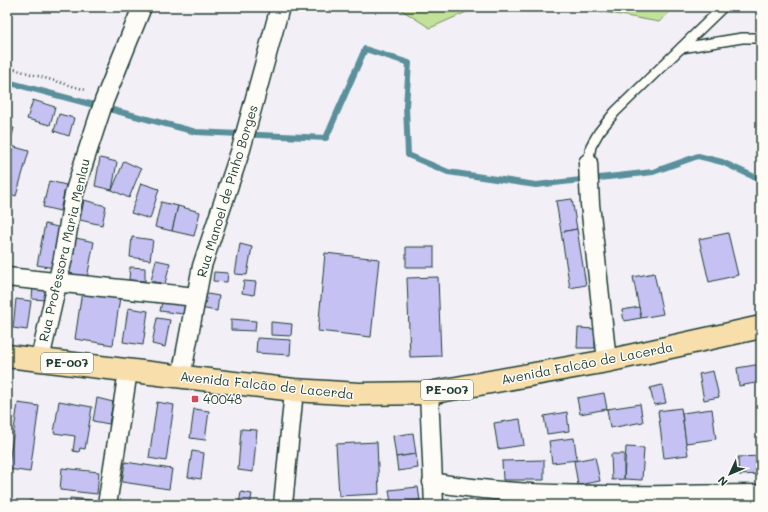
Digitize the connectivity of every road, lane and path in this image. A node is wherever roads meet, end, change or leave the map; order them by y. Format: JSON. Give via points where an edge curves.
{"nodes":[{"id":1,"x":142,"y":7,"type":"edge"},
{"id":2,"x":280,"y":7,"type":"edge"},
{"id":3,"x":723,"y":7,"type":"edge"},
{"id":4,"x":761,"y":38,"type":"edge"},
{"id":5,"x":680,"y":48,"type":"junction"},
{"id":6,"x":7,"y":67,"type":"edge"},
{"id":7,"x":105,"y":98,"type":"junction"},
{"id":8,"x":588,"y":163,"type":"joint"},
{"id":9,"x":7,"y":277,"type":"edge"},
{"id":10,"x":58,"y":281,"type":"junction"},
{"id":11,"x":196,"y":297,"type":"junction"},
{"id":12,"x":761,"y":327,"type":"edge"},
{"id":13,"x":7,"y":356,"type":"edge"},
{"id":14,"x":40,"y":359,"type":"junction"},
{"id":15,"x":607,"y":361,"type":"junction"},
{"id":16,"x":128,"y":371,"type":"junction"},
{"id":17,"x":181,"y":377,"type":"junction"},
{"id":18,"x":294,"y":390,"type":"junction"},
{"id":19,"x":429,"y":394,"type":"junction"},
{"id":20,"x":432,"y":482,"type":"junction"},
{"id":21,"x":761,"y":494,"type":"edge"},
{"id":22,"x":107,"y":505,"type":"edge"},
{"id":23,"x":283,"y":505,"type":"edge"},
{"id":24,"x":434,"y":505,"type":"edge"}],
"edges":[{"from":1,"to":7,"type":"street","name":"Rua Professora Maria Menlau"},
{"from":2,"to":11,"type":"street","name":"Rua Manoel de Pinho Borges","via":[[241,149],[202,266]]},
{"from":3,"to":5,"type":"lane"},
{"from":4,"to":5,"type":"lane","via":[[742,38]]},
{"from":5,"to":8,"type":"lane","via":[[598,132],[591,146]]},
{"from":6,"to":7,"type":"path"},
{"from":7,"to":10,"type":"street","name":"Rua Professora Maria Menlau","via":[[74,194]]},
{"from":8,"to":15,"type":"street"},
{"from":9,"to":10,"type":"street"},
{"from":10,"to":11,"type":"street"},
{"from":10,"to":14,"type":"street","name":"Rua Professora Maria Menlau"},
{"from":11,"to":17,"type":"street","name":"Rua Manoel de Pinho Borges"},
{"from":12,"to":15,"type":"main road","name":"Avenida Falcão de Lacerda","number":"PE-007"},
{"from":13,"to":14,"type":"main road","name":"Avenida Falcão de Lacerda","number":"PE-007"},
{"from":14,"to":16,"type":"main road","name":"Avenida Falcão de Lacerda","number":"PE-007"},
{"from":15,"to":19,"type":"main road","name":"Avenida Falcão de Lacerda","number":"PE-007"},
{"from":16,"to":17,"type":"main road","name":"Avenida Falcão de Lacerda","number":"PE-007"},
{"from":16,"to":22,"type":"street"},
{"from":17,"to":18,"type":"main road","name":"Avenida Falcão de Lacerda","number":"PE-007"},
{"from":18,"to":19,"type":"main road","name":"Avenida Falcão de Lacerda","number":"PE-007","via":[[359,394]]},
{"from":18,"to":23,"type":"street"},
{"from":19,"to":20,"type":"street"},
{"from":20,"to":21,"type":"street","via":[[475,489],[527,493]]},
{"from":20,"to":24,"type":"street"}]}
